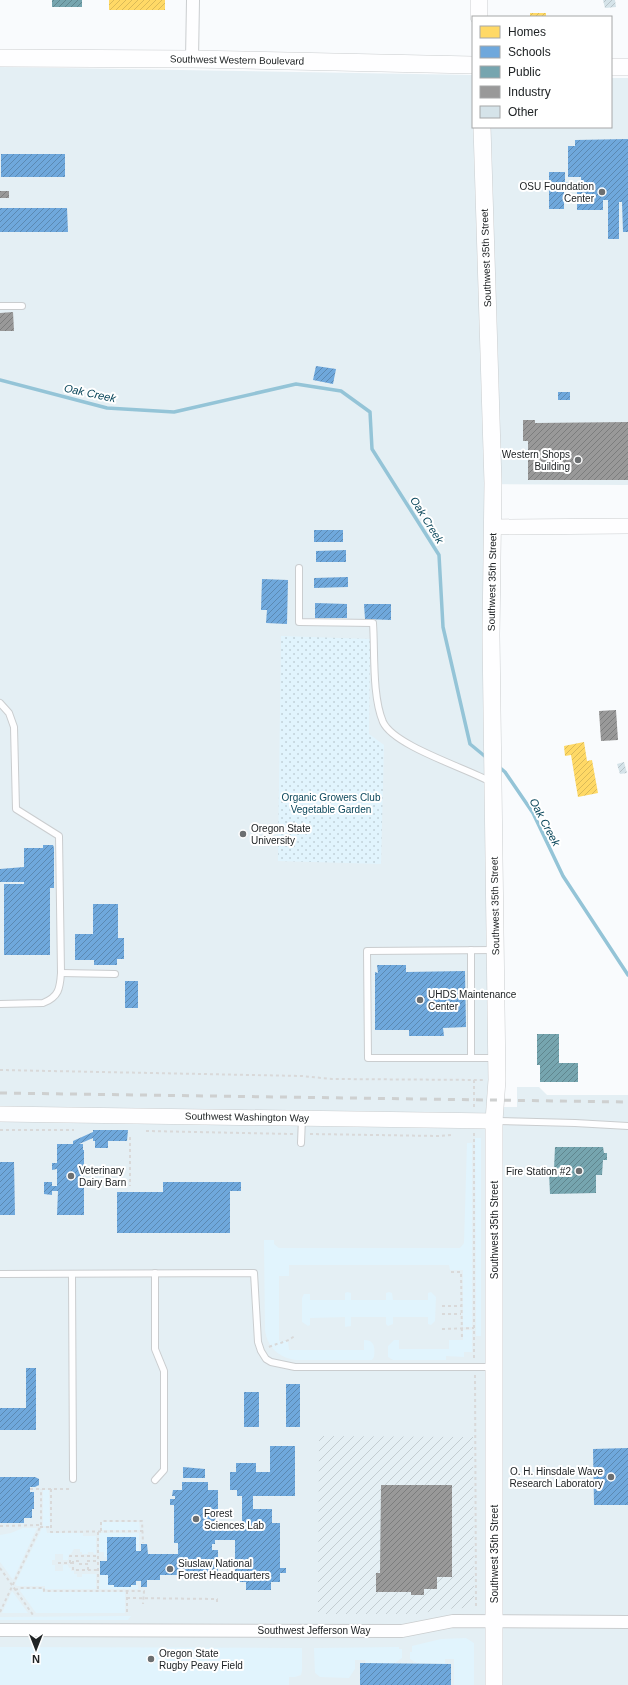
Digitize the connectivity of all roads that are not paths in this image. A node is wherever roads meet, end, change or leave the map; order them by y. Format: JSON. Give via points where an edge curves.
{"nodes":[{"id":1,"x":193,"y":0,"type":"edge"},
{"id":2,"x":479,"y":0,"type":"edge"},
{"id":3,"x":480,"y":16,"type":"edge"},
{"id":4,"x":0,"y":58,"type":"edge"},
{"id":5,"x":192,"y":59,"type":"junction"},
{"id":6,"x":472,"y":65,"type":"edge"},
{"id":7,"x":612,"y":67,"type":"edge"},
{"id":8,"x":628,"y":68,"type":"edge"},
{"id":9,"x":482,"y":128,"type":"edge"},
{"id":10,"x":0,"y":306,"type":"edge"},
{"id":11,"x":22,"y":306,"type":"dead end"},
{"id":12,"x":628,"y":526,"type":"edge"},
{"id":13,"x":493,"y":527,"type":"junction"},
{"id":14,"x":298,"y":568,"type":"dead end"},
{"id":15,"x":0,"y":703,"type":"edge"},
{"id":16,"x":494,"y":778,"type":"junction"},
{"id":17,"x":471,"y":950,"type":"junction"},
{"id":18,"x":496,"y":950,"type":"junction"},
{"id":19,"x":61,"y":973,"type":"junction"},
{"id":20,"x":115,"y":974,"type":"dead end"},
{"id":21,"x":0,"y":1004,"type":"edge"},
{"id":22,"x":471,"y":1058,"type":"junction"},
{"id":23,"x":497,"y":1058,"type":"junction"},
{"id":24,"x":0,"y":1114,"type":"edge"},
{"id":25,"x":302,"y":1118,"type":"junction"},
{"id":26,"x":628,"y":1126,"type":"edge"},
{"id":27,"x":494,"y":1127,"type":"junction"},
{"id":28,"x":301,"y":1143,"type":"dead end"},
{"id":29,"x":155,"y":1273,"type":"junction"},
{"id":30,"x":0,"y":1274,"type":"edge"},
{"id":31,"x":72,"y":1274,"type":"junction"},
{"id":32,"x":495,"y":1367,"type":"junction"},
{"id":33,"x":73,"y":1479,"type":"dead end"},
{"id":34,"x":155,"y":1480,"type":"dead end"},
{"id":35,"x":493,"y":1622,"type":"junction"},
{"id":36,"x":628,"y":1622,"type":"edge"},
{"id":37,"x":0,"y":1630,"type":"edge"},
{"id":38,"x":494,"y":1685,"type":"edge"}],
"edges":[{"from":1,"to":5,"type":"street"},
{"from":2,"to":3,"type":"main road"},
{"from":4,"to":5,"type":"main road","name":"Southwest Western Boulevard"},
{"from":5,"to":6,"type":"main road","name":"Southwest Western Boulevard"},
{"from":7,"to":8,"type":"main road"},
{"from":9,"to":13,"type":"main road","name":"Southwest 35th Street","via":[[491,374]]},
{"from":10,"to":11,"type":"lane"},
{"from":12,"to":13,"type":"street"},
{"from":13,"to":16,"type":"main road","name":"Southwest 35th Street","via":[[491,635]]},
{"from":14,"to":16,"type":"lane","via":[[299,622],[373,622],[378,704],[387,729],[418,750]]},
{"from":15,"to":19,"type":"lane","via":[[9,713],[14,727],[16,809],[59,836]]},
{"from":16,"to":18,"type":"main road","name":"Southwest 35th Street"},
{"from":17,"to":18,"type":"lane"},
{"from":17,"to":22,"type":"lane"},
{"from":17,"to":22,"type":"lane","via":[[367,951],[368,1058]]},
{"from":18,"to":23,"type":"main road","name":"Southwest 35th Street"},
{"from":19,"to":20,"type":"lane"},
{"from":19,"to":21,"type":"lane","via":[[60,986],[54,998],[49,1001]]},
{"from":22,"to":23,"type":"lane"},
{"from":23,"to":27,"type":"main road","name":"Southwest 35th Street"},
{"from":24,"to":25,"type":"street","name":"Southwest Washington Way"},
{"from":25,"to":27,"type":"street","name":"Southwest Washington Way"},
{"from":25,"to":28,"type":"lane"},
{"from":26,"to":27,"type":"lane","via":[[575,1123]]},
{"from":27,"to":32,"type":"main road","name":"Southwest 35th Street"},
{"from":29,"to":31,"type":"lane"},
{"from":29,"to":32,"type":"lane","via":[[254,1273],[258,1342],[261,1352],[271,1362],[295,1367]]},
{"from":29,"to":34,"type":"lane","via":[[155,1349],[164,1372],[164,1470]]},
{"from":30,"to":31,"type":"lane"},
{"from":31,"to":33,"type":"lane"},
{"from":32,"to":35,"type":"main road","name":"Southwest 35th Street"},
{"from":35,"to":36,"type":"street","name":"Southwest Jefferson Way"},
{"from":35,"to":37,"type":"street","name":"Southwest Jefferson Way","via":[[453,1621],[402,1631]]},
{"from":35,"to":38,"type":"main road","name":"Southwest 35th Street"}]}
